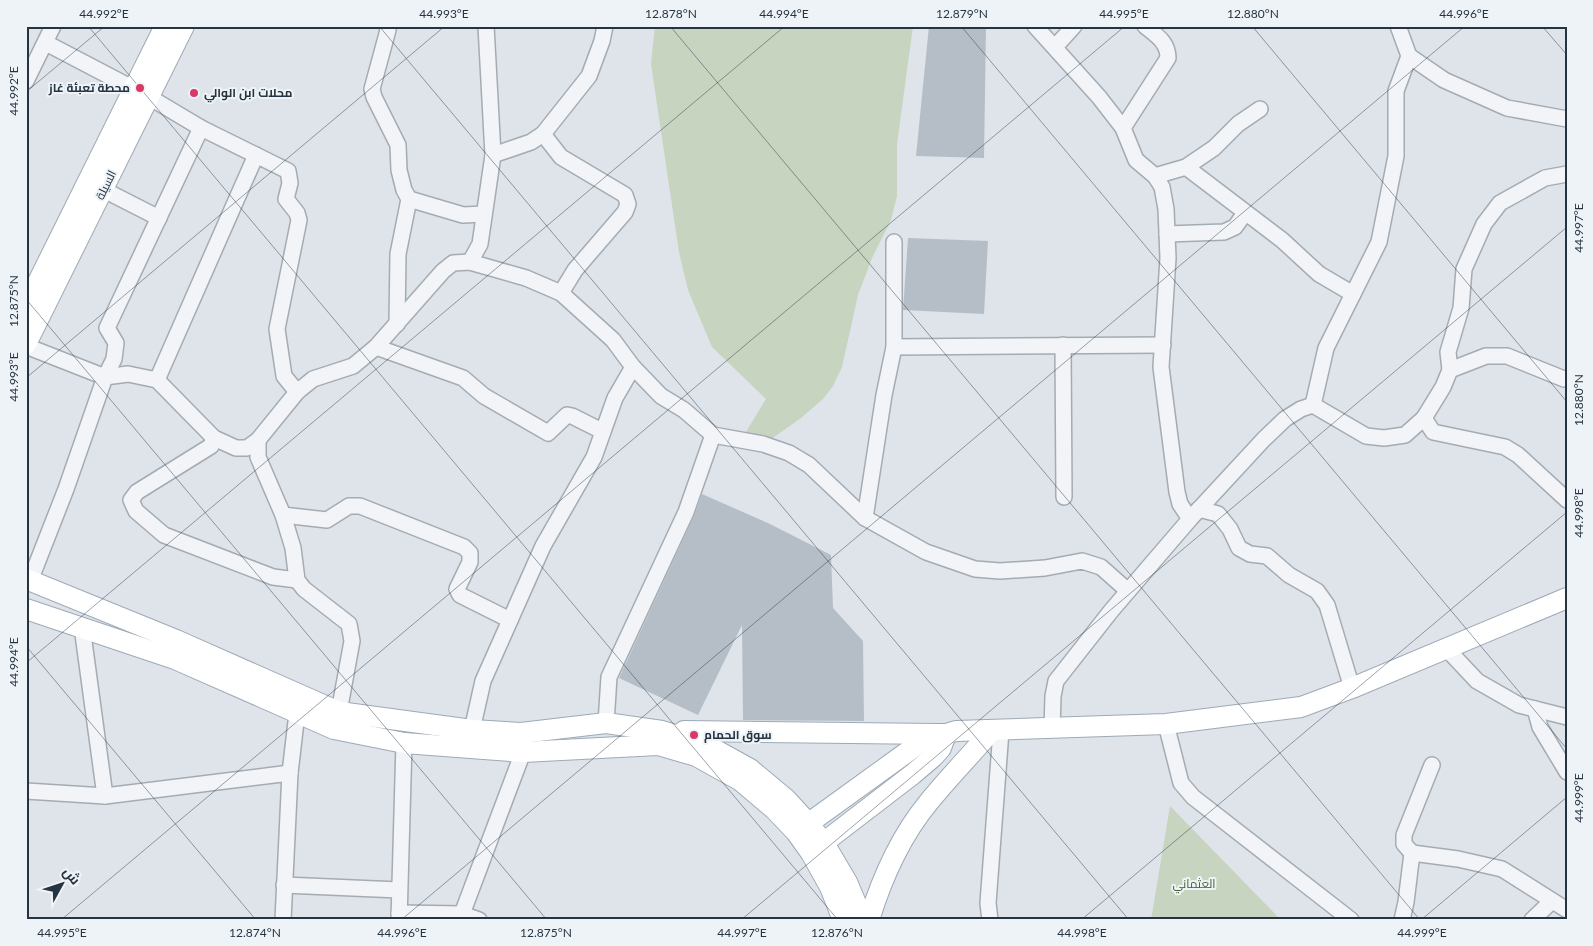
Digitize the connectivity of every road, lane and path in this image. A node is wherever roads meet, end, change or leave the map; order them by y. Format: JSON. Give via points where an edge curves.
{"nodes":[{"id":1,"x":53,"y":26,"type":"edge"},
{"id":2,"x":165,"y":26,"type":"edge"},
{"id":3,"x":184,"y":26,"type":"edge"},
{"id":4,"x":387,"y":26,"type":"edge"},
{"id":5,"x":486,"y":26,"type":"edge"},
{"id":6,"x":605,"y":26,"type":"edge"},
{"id":7,"x":1034,"y":26,"type":"edge"},
{"id":8,"x":1074,"y":26,"type":"edge"},
{"id":9,"x":1145,"y":26,"type":"edge"},
{"id":10,"x":1398,"y":26,"type":"edge"},
{"id":11,"x":46,"y":44,"type":"junction"},
{"id":12,"x":1055,"y":47,"type":"junction"},
{"id":13,"x":1409,"y":56,"type":"junction"},
{"id":14,"x":27,"y":77,"type":"edge"},
{"id":15,"x":142,"y":93,"type":"junction"},
{"id":16,"x":1260,"y":109,"type":"dead end"},
{"id":17,"x":1567,"y":119,"type":"edge"},
{"id":18,"x":201,"y":128,"type":"junction"},
{"id":19,"x":1123,"y":128,"type":"junction"},
{"id":20,"x":543,"y":134,"type":"junction"},
{"id":21,"x":493,"y":154,"type":"junction"},
{"id":22,"x":256,"y":155,"type":"junction"},
{"id":23,"x":1186,"y":167,"type":"junction"},
{"id":24,"x":1567,"y":174,"type":"edge"},
{"id":25,"x":1155,"y":176,"type":"junction"},
{"id":26,"x":104,"y":190,"type":"junction"},
{"id":27,"x":409,"y":199,"type":"junction"},
{"id":28,"x":1245,"y":213,"type":"junction"},
{"id":29,"x":484,"y":214,"type":"junction"},
{"id":30,"x":158,"y":218,"type":"junction"},
{"id":31,"x":1167,"y":234,"type":"junction"},
{"id":32,"x":894,"y":242,"type":"dead end"},
{"id":33,"x":470,"y":262,"type":"junction"},
{"id":34,"x":561,"y":293,"type":"junction"},
{"id":35,"x":1353,"y":294,"type":"junction"},
{"id":36,"x":26,"y":306,"type":"edge"},
{"id":37,"x":396,"y":324,"type":"junction"},
{"id":38,"x":1163,"y":344,"type":"junction"},
{"id":39,"x":26,"y":345,"type":"edge"},
{"id":40,"x":1063,"y":345,"type":"junction"},
{"id":41,"x":376,"y":347,"type":"junction"},
{"id":42,"x":894,"y":347,"type":"junction"},
{"id":43,"x":633,"y":367,"type":"junction"},
{"id":44,"x":1450,"y":370,"type":"junction"},
{"id":45,"x":105,"y":377,"type":"junction"},
{"id":46,"x":1567,"y":378,"type":"edge"},
{"id":47,"x":157,"y":380,"type":"junction"},
{"id":48,"x":297,"y":392,"type":"junction"},
{"id":49,"x":1314,"y":406,"type":"junction"},
{"id":50,"x":1424,"y":418,"type":"junction"},
{"id":51,"x":602,"y":431,"type":"junction"},
{"id":52,"x":713,"y":434,"type":"junction"},
{"id":53,"x":214,"y":438,"type":"junction"},
{"id":54,"x":258,"y":440,"type":"junction"},
{"id":55,"x":1064,"y":497,"type":"dead end"},
{"id":56,"x":1567,"y":500,"type":"edge"},
{"id":57,"x":1194,"y":514,"type":"junction"},
{"id":58,"x":283,"y":515,"type":"junction"},
{"id":59,"x":865,"y":518,"type":"junction"},
{"id":60,"x":28,"y":580,"type":"edge"},
{"id":61,"x":297,"y":580,"type":"junction"},
{"id":62,"x":1128,"y":591,"type":"junction"},
{"id":63,"x":1567,"y":598,"type":"edge"},
{"id":64,"x":26,"y":609,"type":"edge"},
{"id":65,"x":510,"y":620,"type":"junction"},
{"id":66,"x":82,"y":627,"type":"junction"},
{"id":67,"x":1446,"y":648,"type":"junction"},
{"id":68,"x":1352,"y":688,"type":"junction"},
{"id":69,"x":1535,"y":709,"type":"junction"},
{"id":70,"x":339,"y":712,"type":"junction"},
{"id":71,"x":297,"y":713,"type":"junction"},
{"id":72,"x":1567,"y":717,"type":"edge"},
{"id":73,"x":606,"y":723,"type":"junction"},
{"id":74,"x":1166,"y":724,"type":"junction"},
{"id":75,"x":1052,"y":729,"type":"junction"},
{"id":76,"x":472,"y":730,"type":"junction"},
{"id":77,"x":662,"y":731,"type":"junction"},
{"id":78,"x":996,"y":731,"type":"junction"},
{"id":79,"x":942,"y":734,"type":"junction"},
{"id":80,"x":404,"y":743,"type":"junction"},
{"id":81,"x":523,"y":752,"type":"junction"},
{"id":82,"x":1432,"y":765,"type":"dead end"},
{"id":83,"x":1567,"y":772,"type":"edge"},
{"id":84,"x":290,"y":773,"type":"junction"},
{"id":85,"x":26,"y":791,"type":"edge"},
{"id":86,"x":105,"y":796,"type":"junction"},
{"id":87,"x":802,"y":828,"type":"junction"},
{"id":88,"x":817,"y":848,"type":"junction"},
{"id":89,"x":1412,"y":853,"type":"junction"},
{"id":90,"x":284,"y":885,"type":"junction"},
{"id":91,"x":399,"y":890,"type":"junction"},
{"id":92,"x":1552,"y":901,"type":"junction"},
{"id":93,"x":1567,"y":910,"type":"edge"},
{"id":94,"x":462,"y":914,"type":"junction"},
{"id":95,"x":399,"y":916,"type":"edge"},
{"id":96,"x":429,"y":917,"type":"edge"},
{"id":97,"x":283,"y":920,"type":"edge"},
{"id":98,"x":479,"y":920,"type":"edge"},
{"id":99,"x":843,"y":920,"type":"edge"},
{"id":100,"x":863,"y":920,"type":"edge"},
{"id":101,"x":869,"y":920,"type":"edge"},
{"id":102,"x":990,"y":920,"type":"edge"},
{"id":103,"x":1351,"y":920,"type":"edge"},
{"id":104,"x":1402,"y":920,"type":"edge"},
{"id":105,"x":1532,"y":920,"type":"edge"}],
"edges":[{"from":1,"to":11,"type":"street"},
{"from":2,"to":15,"type":"main road","name":"السيلة"},
{"from":3,"to":15,"type":"main road","name":"السيلة"},
{"from":4,"to":27,"type":"street","via":[[372,89],[398,145],[399,170]]},
{"from":5,"to":21,"type":"street"},
{"from":6,"to":20,"type":"street","via":[[590,76]]},
{"from":7,"to":12,"type":"street"},
{"from":8,"to":12,"type":"street"},
{"from":9,"to":19,"type":"street","via":[[1165,44],[1168,58]]},
{"from":10,"to":13,"type":"street"},
{"from":11,"to":14,"type":"street"},
{"from":11,"to":15,"type":"street"},
{"from":12,"to":19,"type":"street"},
{"from":13,"to":17,"type":"street","via":[[1444,80],[1508,108]]},
{"from":13,"to":35,"type":"street","via":[[1396,91],[1396,156],[1378,242]]},
{"from":15,"to":18,"type":"street"},
{"from":15,"to":26,"type":"main road","name":"السيلة"},
{"from":15,"to":36,"type":"main road","name":"السيلة"},
{"from":16,"to":23,"type":"street"},
{"from":18,"to":22,"type":"street"},
{"from":18,"to":30,"type":"street"},
{"from":19,"to":25,"type":"street","via":[[1136,160]]},
{"from":20,"to":21,"type":"street","via":[[531,142]]},
{"from":20,"to":34,"type":"street","via":[[561,157],[625,196],[628,204],[625,212],[575,270]]},
{"from":21,"to":29,"type":"street"},
{"from":22,"to":47,"type":"street"},
{"from":22,"to":48,"type":"street","via":[[288,172],[290,183],[286,199],[297,212],[299,220],[277,329],[284,376]]},
{"from":23,"to":25,"type":"street"},
{"from":23,"to":28,"type":"street"},
{"from":24,"to":44,"type":"street","via":[[1544,178],[1500,203],[1484,224],[1464,269],[1461,308],[1448,352]]},
{"from":25,"to":31,"type":"street","via":[[1162,187]]},
{"from":26,"to":30,"type":"street"},
{"from":26,"to":39,"type":"main road","name":"السيلة"},
{"from":27,"to":29,"type":"street","via":[[463,215]]},
{"from":27,"to":37,"type":"street","via":[[398,254]]},
{"from":28,"to":31,"type":"street","via":[[1235,227],[1224,232]]},
{"from":28,"to":35,"type":"street","via":[[1282,240],[1318,274]]},
{"from":29,"to":33,"type":"street","via":[[480,244]]},
{"from":30,"to":45,"type":"street","via":[[107,328],[116,343],[114,358]]},
{"from":31,"to":38,"type":"street"},
{"from":32,"to":42,"type":"street"},
{"from":33,"to":34,"type":"street","via":[[526,278]]},
{"from":33,"to":37,"type":"street","via":[[453,263],[443,271]]},
{"from":34,"to":43,"type":"street","via":[[612,340]]},
{"from":35,"to":49,"type":"street","via":[[1326,348]]},
{"from":37,"to":41,"type":"street"},
{"from":38,"to":40,"type":"street"},
{"from":38,"to":57,"type":"street","via":[[1161,367],[1177,492],[1180,504]]},
{"from":39,"to":45,"type":"street"},
{"from":40,"to":42,"type":"street"},
{"from":40,"to":55,"type":"street"},
{"from":41,"to":48,"type":"street","via":[[353,366],[312,379]]},
{"from":41,"to":51,"type":"street","via":[[463,378],[484,396],[548,433],[567,415]]},
{"from":42,"to":59,"type":"street"},
{"from":43,"to":51,"type":"street","via":[[615,398]]},
{"from":43,"to":52,"type":"street","via":[[661,396]]},
{"from":44,"to":46,"type":"street","via":[[1486,356],[1507,356]]},
{"from":44,"to":50,"type":"street"},
{"from":45,"to":47,"type":"street","via":[[128,374]]},
{"from":45,"to":60,"type":"street","via":[[66,489]]},
{"from":47,"to":53,"type":"street"},
{"from":48,"to":54,"type":"street"},
{"from":49,"to":50,"type":"street","via":[[1366,436],[1384,438],[1405,435]]},
{"from":49,"to":57,"type":"street","via":[[1285,419]]},
{"from":50,"to":56,"type":"street","via":[[1433,432],[1505,447]]},
{"from":51,"to":65,"type":"street","via":[[594,457],[542,546]]},
{"from":52,"to":59,"type":"street","via":[[789,453],[809,465]]},
{"from":52,"to":73,"type":"street","via":[[686,512],[609,677]]},
{"from":53,"to":54,"type":"street","via":[[236,448],[247,448]]},
{"from":53,"to":61,"type":"street","via":[[212,446],[137,492],[131,500],[136,512],[164,535],[273,577]]},
{"from":54,"to":58,"type":"street","via":[[258,457]]},
{"from":57,"to":62,"type":"street"},
{"from":57,"to":68,"type":"street","via":[[1218,514],[1230,528],[1239,548],[1250,554],[1267,556],[1289,575],[1317,591],[1327,605]]},
{"from":58,"to":61,"type":"street","via":[[293,548]]},
{"from":58,"to":65,"type":"street","via":[[327,520],[349,506],[360,506],[464,547],[470,553],[470,562],[457,589],[460,595]]},
{"from":59,"to":62,"type":"street","via":[[926,552],[975,569],[1000,571],[1082,561],[1100,567]]},
{"from":60,"to":70,"type":"main road","via":[[176,640]]},
{"from":61,"to":70,"type":"street","via":[[349,624],[352,641]]},
{"from":62,"to":75,"type":"street","via":[[1056,681]]},
{"from":63,"to":67,"type":"main road"},
{"from":64,"to":66,"type":"main road"},
{"from":65,"to":76,"type":"street","via":[[483,681]]},
{"from":66,"to":71,"type":"main road","via":[[175,659]]},
{"from":66,"to":86,"type":"street"},
{"from":67,"to":68,"type":"main road"},
{"from":67,"to":69,"type":"street","via":[[1477,681],[1519,705]]},
{"from":68,"to":74,"type":"main road","via":[[1301,708]]},
{"from":69,"to":72,"type":"street"},
{"from":69,"to":83,"type":"street","via":[[1540,727]]},
{"from":70,"to":76,"type":"main road"},
{"from":71,"to":80,"type":"main road","via":[[334,729]]},
{"from":71,"to":84,"type":"street"},
{"from":73,"to":76,"type":"main road","via":[[520,733]]},
{"from":73,"to":77,"type":"main road"},
{"from":74,"to":75,"type":"main road"},
{"from":74,"to":103,"type":"street","via":[[1181,782],[1193,797]]},
{"from":75,"to":78,"type":"main road"},
{"from":77,"to":79,"type":"main road"},
{"from":77,"to":87,"type":"main road","via":[[704,743],[750,769],[786,799]]},
{"from":78,"to":79,"type":"main road"},
{"from":78,"to":101,"type":"main road","via":[[927,804],[907,832],[890,863]]},
{"from":78,"to":102,"type":"street","via":[[988,903]]},
{"from":79,"to":87,"type":"main road","via":[[917,745]]},
{"from":79,"to":88,"type":"main road","via":[[941,748],[933,757]]},
{"from":80,"to":81,"type":"main road"},
{"from":80,"to":91,"type":"street"},
{"from":81,"to":87,"type":"main road","via":[[658,745],[696,756],[740,781]]},
{"from":81,"to":94,"type":"street"},
{"from":82,"to":89,"type":"street","via":[[1404,835],[1404,844]]},
{"from":84,"to":86,"type":"street"},
{"from":84,"to":90,"type":"street"},
{"from":85,"to":86,"type":"street"},
{"from":87,"to":88,"type":"main road"},
{"from":88,"to":99,"type":"main road"},
{"from":88,"to":100,"type":"main road","via":[[847,882]]},
{"from":89,"to":92,"type":"street","via":[[1502,869]]},
{"from":89,"to":104,"type":"street"},
{"from":90,"to":91,"type":"street"},
{"from":90,"to":97,"type":"street"},
{"from":91,"to":95,"type":"street"},
{"from":92,"to":93,"type":"street"},
{"from":92,"to":105,"type":"street"},
{"from":94,"to":96,"type":"street"},
{"from":94,"to":98,"type":"street"},
{"from":95,"to":96,"type":"street"}]}
